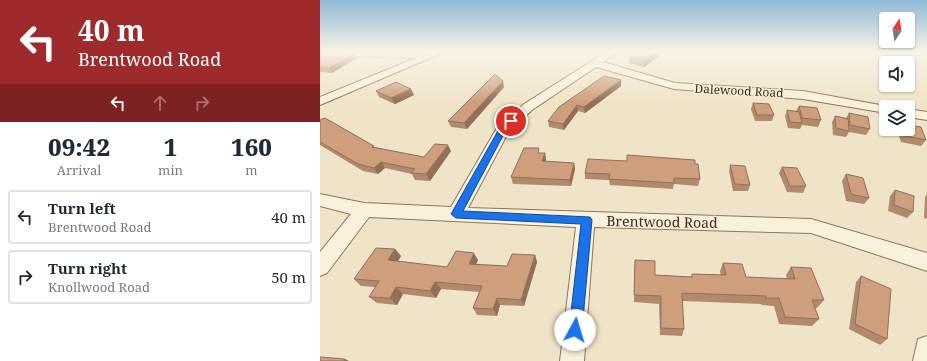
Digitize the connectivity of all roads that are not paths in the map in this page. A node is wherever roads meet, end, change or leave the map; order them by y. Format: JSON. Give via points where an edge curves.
{"nodes":[{"id":1,"x":396,"y":69,"type":"edge"},
{"id":2,"x":585,"y":69,"type":"edge"},
{"id":3,"x":614,"y":69,"type":"edge"},
{"id":4,"x":320,"y":101,"type":"edge"},
{"id":5,"x":879,"y":108,"type":"edge"},
{"id":6,"x":915,"y":114,"type":"edge"},
{"id":7,"x":927,"y":116,"type":"edge"},
{"id":8,"x":320,"y":200,"type":"edge"},
{"id":9,"x":364,"y":210,"type":"junction"},
{"id":10,"x":456,"y":214,"type":"junction"},
{"id":11,"x":586,"y":220,"type":"junction"},
{"id":12,"x":927,"y":262,"type":"edge"},
{"id":13,"x":320,"y":267,"type":"edge"},
{"id":14,"x":927,"y":348,"type":"edge"},
{"id":15,"x":572,"y":361,"type":"edge"},
{"id":16,"x":925,"y":361,"type":"edge"}],
"edges":[{"from":1,"to":4,"type":"street"},
{"from":2,"to":10,"type":"street","via":[[528,107],[503,129]]},
{"from":3,"to":5,"type":"street","name":"Dalewood Road","via":[[674,86],[803,95]]},
{"from":6,"to":7,"type":"street"},
{"from":8,"to":9,"type":"street","name":"Brentwood Road"},
{"from":9,"to":10,"type":"street","name":"Brentwood Road"},
{"from":9,"to":13,"type":"street"},
{"from":10,"to":11,"type":"street","name":"Brentwood Road"},
{"from":11,"to":12,"type":"street","name":"Brentwood Road","via":[[811,226]]},
{"from":11,"to":15,"type":"street"},
{"from":14,"to":16,"type":"street"}]}
